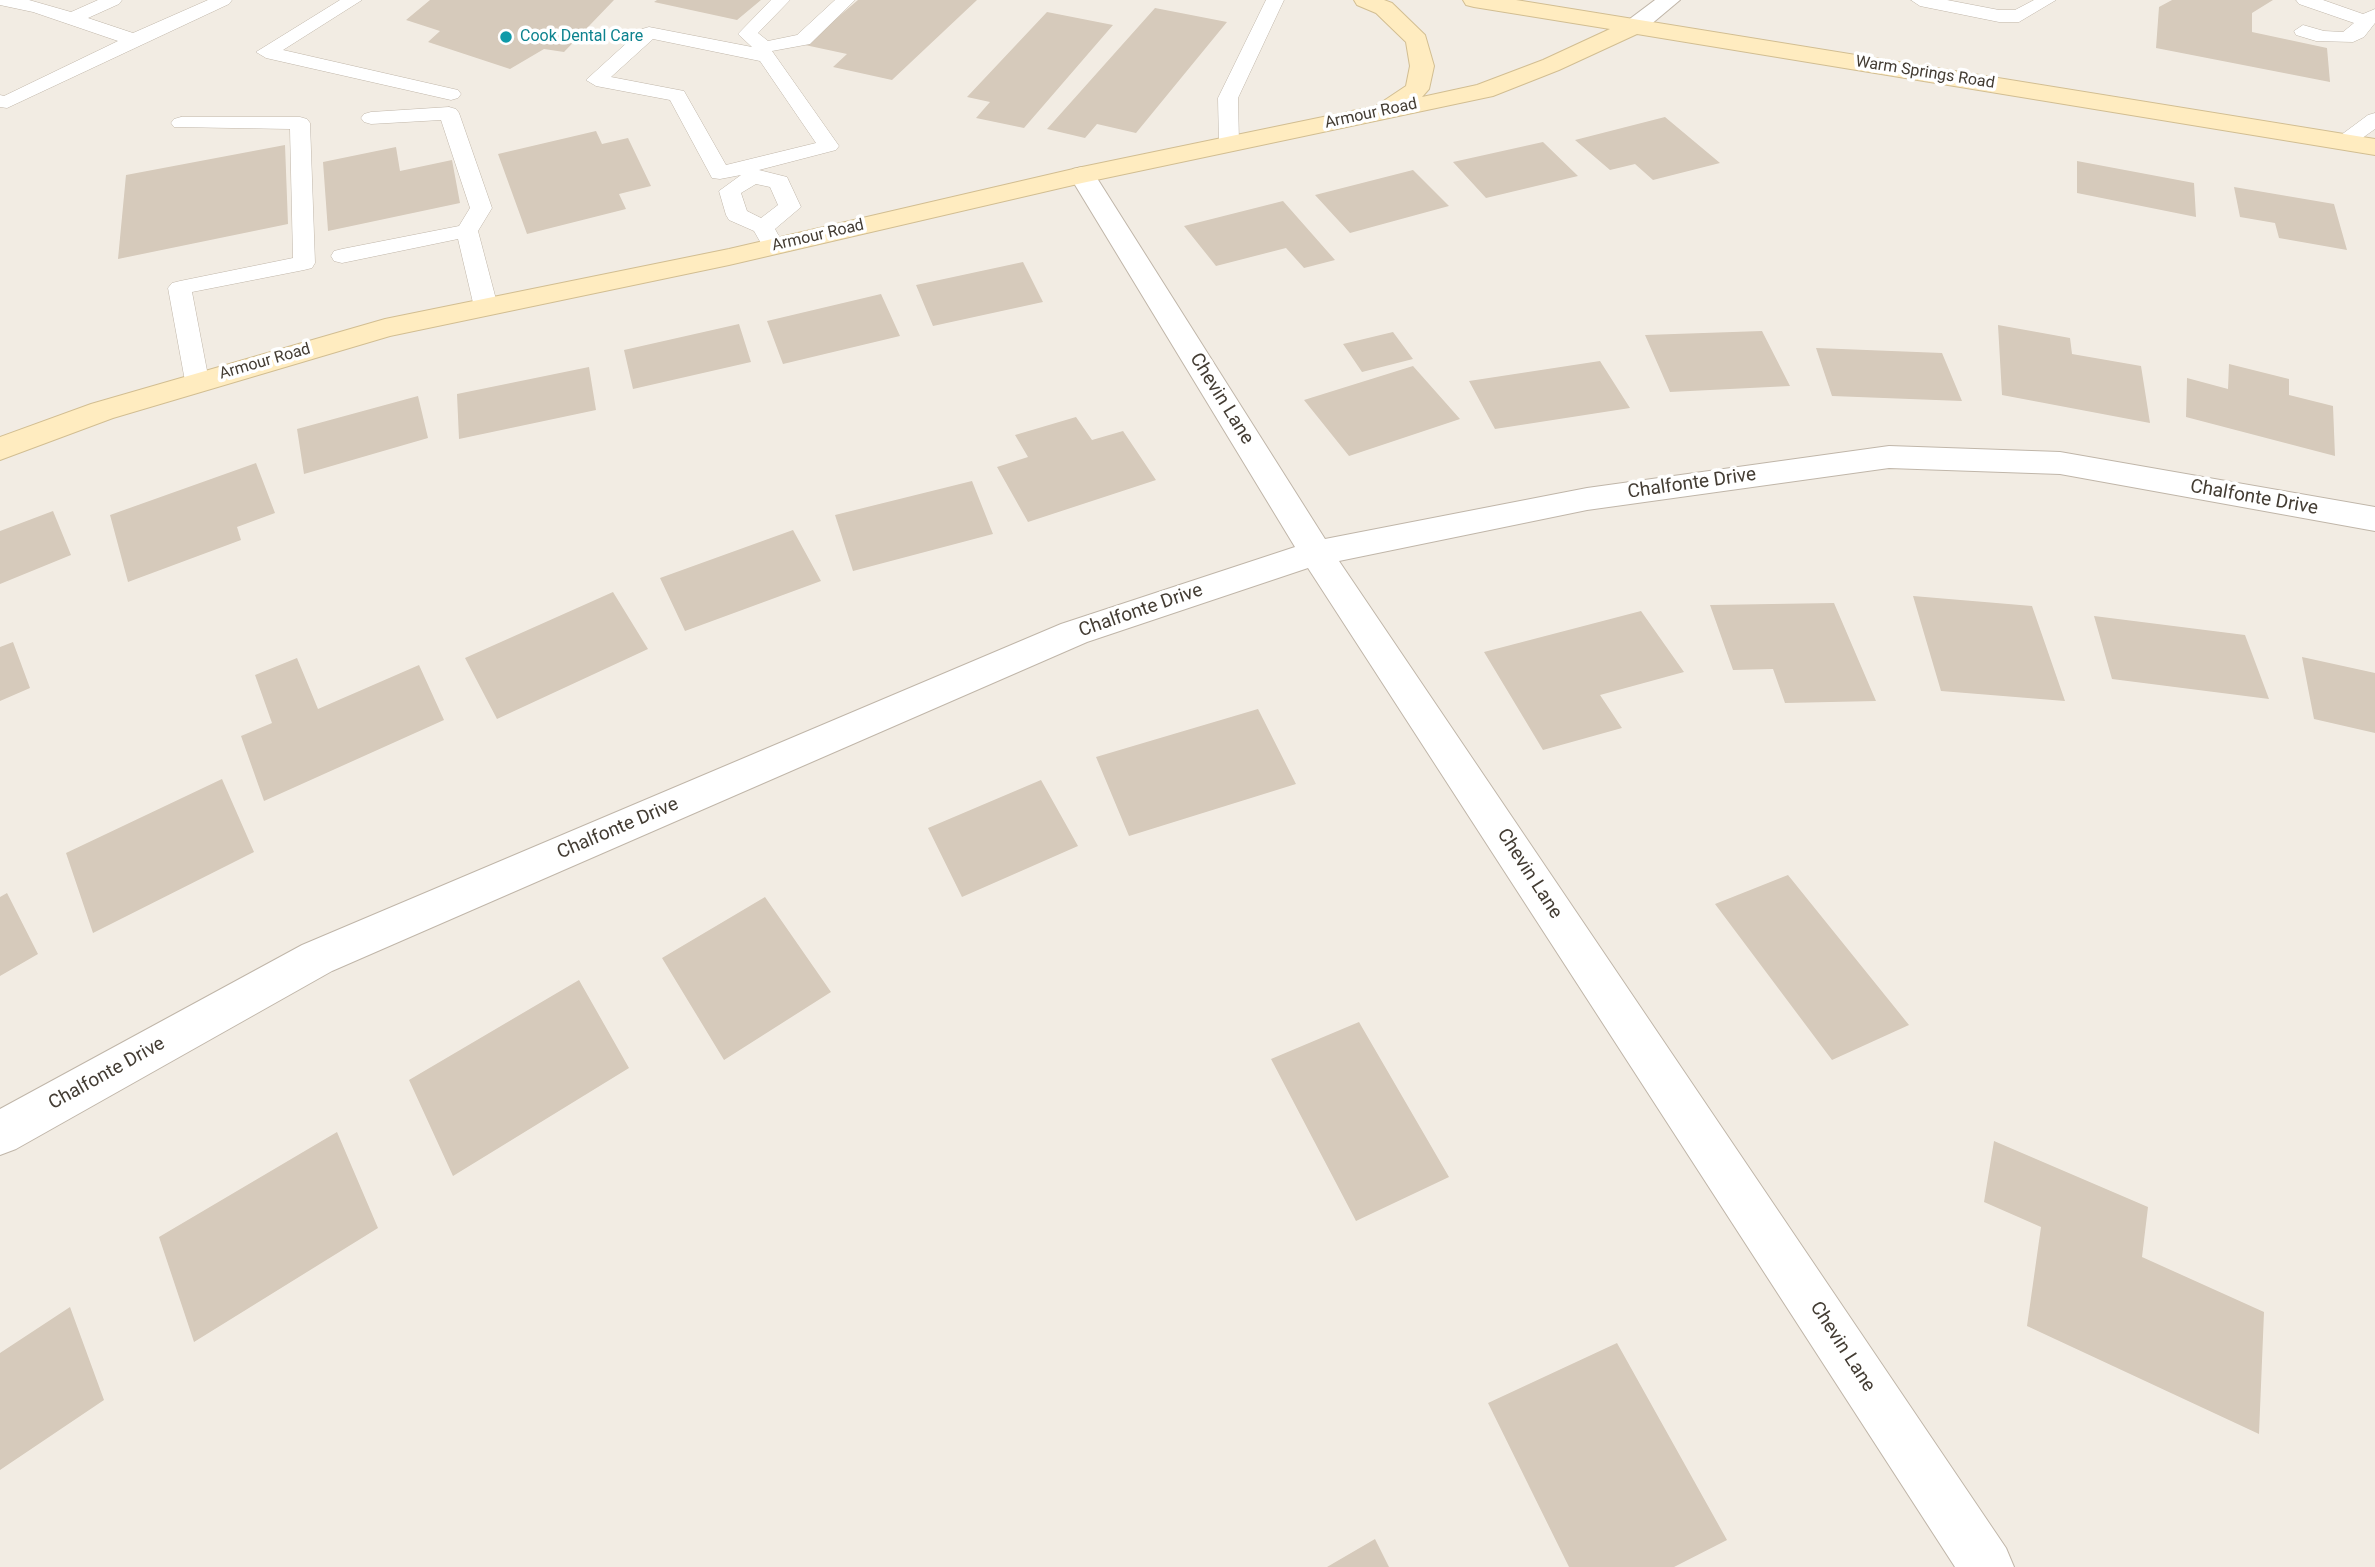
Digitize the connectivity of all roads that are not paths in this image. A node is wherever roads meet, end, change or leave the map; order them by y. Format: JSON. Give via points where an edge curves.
{"nodes":[{"id":1,"x":1,"y":0,"type":"edge"},
{"id":2,"x":113,"y":0,"type":"edge"},
{"id":3,"x":223,"y":0,"type":"edge"},
{"id":4,"x":353,"y":0,"type":"edge"},
{"id":5,"x":782,"y":0,"type":"edge"},
{"id":6,"x":846,"y":0,"type":"edge"},
{"id":7,"x":1275,"y":0,"type":"edge"},
{"id":8,"x":1365,"y":0,"type":"edge"},
{"id":9,"x":1474,"y":0,"type":"edge"},
{"id":10,"x":1668,"y":0,"type":"edge"},
{"id":11,"x":1920,"y":0,"type":"edge"},
{"id":12,"x":2047,"y":0,"type":"edge"},
{"id":13,"x":2296,"y":14,"type":"edge"},
{"id":14,"x":2370,"y":18,"type":"edge"},
{"id":15,"x":71,"y":19,"type":"junction"},
{"id":16,"x":1634,"y":26,"type":"junction"},
{"id":17,"x":134,"y":40,"type":"junction"},
{"id":18,"x":760,"y":51,"type":"junction"},
{"id":19,"x":451,"y":94,"type":"dead end"},
{"id":20,"x":0,"y":101,"type":"edge"},
{"id":21,"x":1385,"y":111,"type":"junction"},
{"id":22,"x":370,"y":118,"type":"dead end"},
{"id":23,"x":2375,"y":119,"type":"edge"},
{"id":24,"x":181,"y":123,"type":"dead end"},
{"id":25,"x":2344,"y":142,"type":"junction"},
{"id":26,"x":1229,"y":144,"type":"junction"},
{"id":27,"x":2375,"y":147,"type":"edge"},
{"id":28,"x":749,"y":172,"type":"junction"},
{"id":29,"x":1082,"y":175,"type":"junction"},
{"id":30,"x":467,"y":231,"type":"junction"},
{"id":31,"x":769,"y":237,"type":"junction"},
{"id":32,"x":342,"y":256,"type":"dead end"},
{"id":33,"x":486,"y":307,"type":"junction"},
{"id":34,"x":197,"y":381,"type":"junction"},
{"id":35,"x":0,"y":449,"type":"edge"},
{"id":36,"x":2375,"y":519,"type":"edge"},
{"id":37,"x":1316,"y":553,"type":"junction"},
{"id":38,"x":0,"y":1133,"type":"edge"},
{"id":39,"x":1987,"y":1567,"type":"edge"}],
"edges":[{"from":1,"to":15,"type":"lane"},
{"from":2,"to":15,"type":"lane"},
{"from":3,"to":17,"type":"lane"},
{"from":4,"to":19,"type":"lane","via":[[266,52]]},
{"from":5,"to":18,"type":"lane","via":[[747,34]]},
{"from":6,"to":18,"type":"lane","via":[[803,40]]},
{"from":7,"to":26,"type":"lane","via":[[1228,98]]},
{"from":8,"to":21,"type":"street","via":[[1384,8],[1417,40],[1422,66],[1417,89]]},
{"from":9,"to":16,"type":"street","name":"Warm Springs Road"},
{"from":10,"to":16,"type":"street"},
{"from":11,"to":12,"type":"lane","via":[[1999,16],[2019,16]]},
{"from":13,"to":14,"type":"lane"},
{"from":13,"to":14,"type":"lane","via":[[2332,39],[2357,33]]},
{"from":15,"to":17,"type":"lane"},
{"from":16,"to":21,"type":"street","name":"Armour Road","via":[[1484,91]]},
{"from":16,"to":25,"type":"street","name":"Warm Springs Road"},
{"from":17,"to":20,"type":"lane","via":[[7,102]]},
{"from":18,"to":28,"type":"lane","via":[[829,146]]},
{"from":18,"to":28,"type":"lane","via":[[649,33],[596,80],[677,95],[720,173]]},
{"from":21,"to":26,"type":"street","name":"Armour Road"},
{"from":22,"to":30,"type":"lane","via":[[449,113],[481,208]]},
{"from":23,"to":25,"type":"lane"},
{"from":24,"to":34,"type":"lane","via":[[300,123],[304,264],[180,288]]},
{"from":25,"to":27,"type":"street","name":"Warm Springs Road"},
{"from":26,"to":29,"type":"street","name":"Armour Road"},
{"from":28,"to":31,"type":"lane","via":[[730,191],[737,215]]},
{"from":28,"to":31,"type":"lane","via":[[779,182],[790,207]]},
{"from":29,"to":31,"type":"street","name":"Armour Road"},
{"from":29,"to":37,"type":"street","name":"Chevin Lane"},
{"from":30,"to":32,"type":"lane"},
{"from":30,"to":33,"type":"lane"},
{"from":31,"to":33,"type":"street","name":"Armour Road"},
{"from":33,"to":34,"type":"street","name":"Armour Road","via":[[386,328]]},
{"from":34,"to":35,"type":"street","name":"Armour Road"},
{"from":36,"to":37,"type":"street","name":"Chalfonte Drive","via":[[2060,463],[1889,457],[1587,499]]},
{"from":37,"to":38,"type":"street","name":"Chalfonte Drive","via":[[1074,633],[317,958]]},
{"from":37,"to":39,"type":"street","name":"Chevin Lane"}]}
